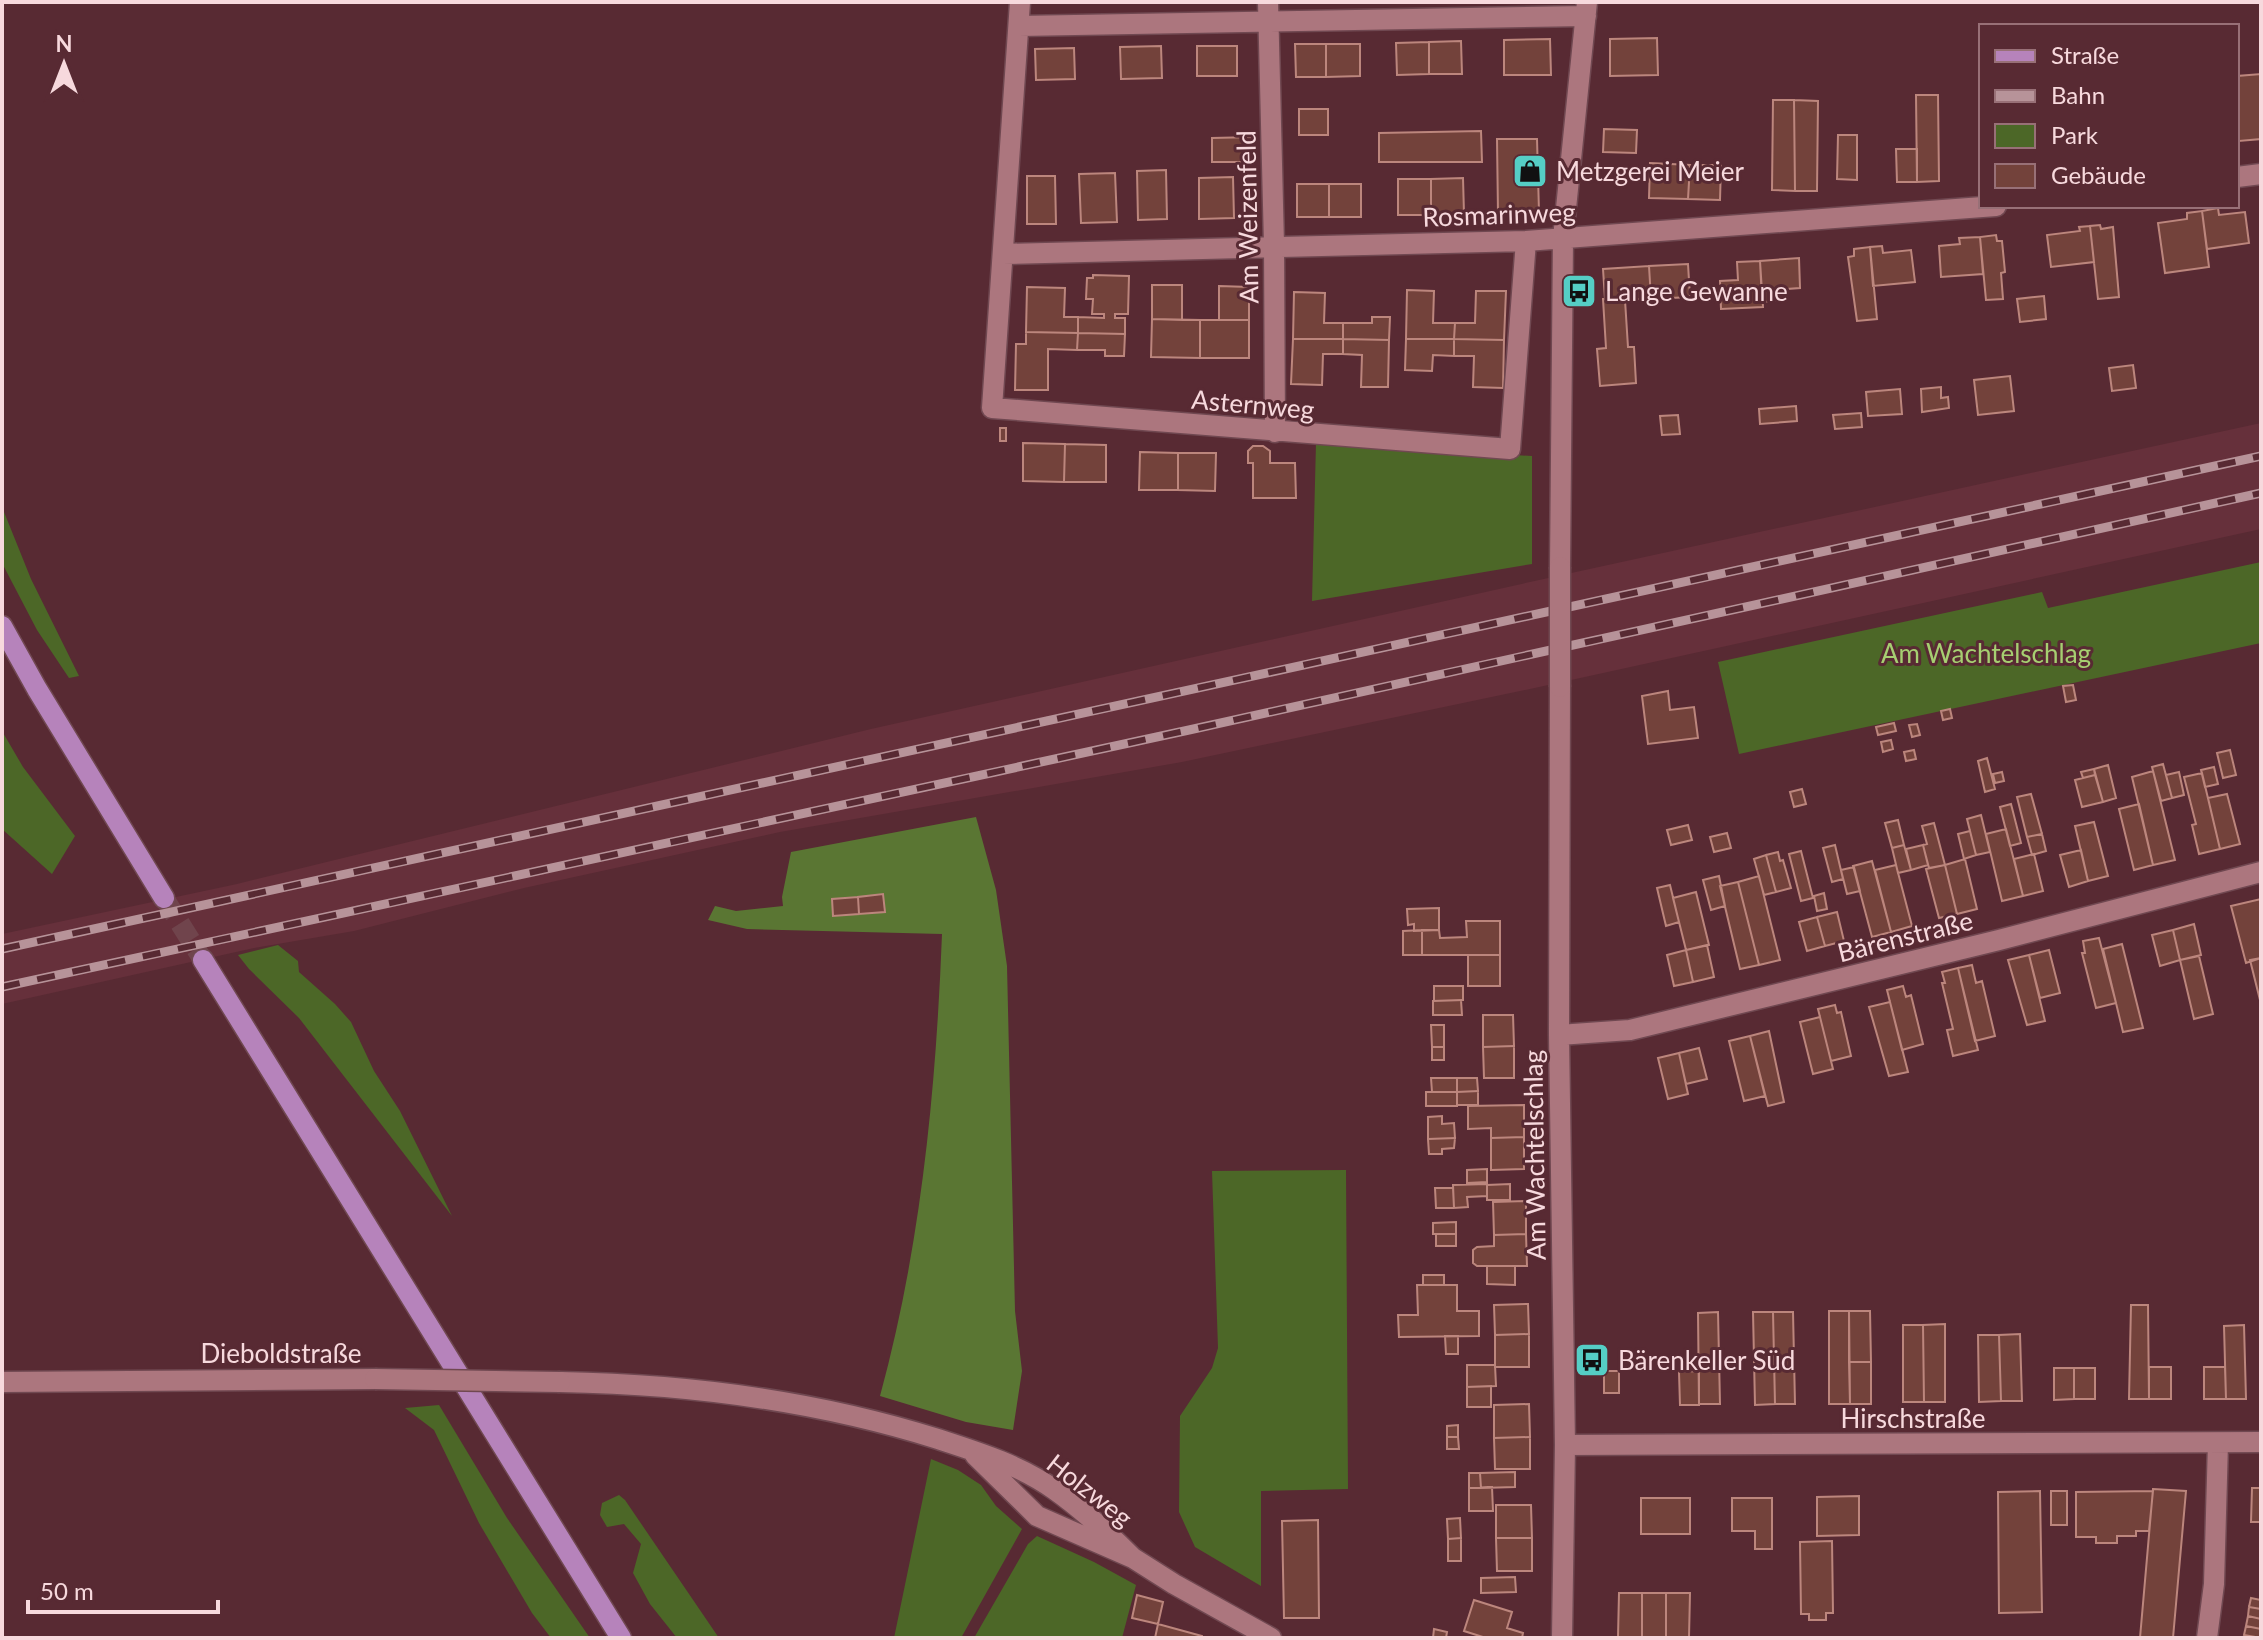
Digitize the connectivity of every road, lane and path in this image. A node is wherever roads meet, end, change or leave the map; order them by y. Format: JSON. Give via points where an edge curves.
{"nodes":[{"id":1,"x":1020,"y":2,"type":"edge"},
{"id":2,"x":1586,"y":9,"type":"edge"},
{"id":3,"x":1268,"y":12,"type":"edge"},
{"id":4,"x":1019,"y":26,"type":"junction"},
{"id":5,"x":2261,"y":174,"type":"edge"},
{"id":6,"x":2239,"y":177,"type":"edge"},
{"id":7,"x":1979,"y":207,"type":"edge"},
{"id":8,"x":1563,"y":238,"type":"junction"},
{"id":9,"x":1526,"y":241,"type":"junction"},
{"id":10,"x":1274,"y":245,"type":"junction"},
{"id":11,"x":1003,"y":254,"type":"junction"},
{"id":12,"x":1275,"y":432,"type":"junction"},
{"id":13,"x":2,"y":626,"type":"edge"},
{"id":14,"x":2261,"y":872,"type":"edge"},
{"id":15,"x":164,"y":898,"type":"tunnel mouth"},
{"id":16,"x":203,"y":960,"type":"tunnel mouth"},
{"id":17,"x":1559,"y":1035,"type":"junction"},
{"id":18,"x":2,"y":1382,"type":"edge"},
{"id":19,"x":938,"y":1439,"type":"joint"},
{"id":20,"x":2261,"y":1442,"type":"edge"},
{"id":21,"x":2218,"y":1443,"type":"junction"},
{"id":22,"x":1565,"y":1445,"type":"junction"},
{"id":23,"x":970,"y":1449,"type":"junction"},
{"id":24,"x":1133,"y":1558,"type":"junction"},
{"id":25,"x":1242,"y":1631,"type":"edge"},
{"id":26,"x":621,"y":1638,"type":"edge"},
{"id":27,"x":1271,"y":1638,"type":"edge"},
{"id":28,"x":1562,"y":1638,"type":"edge"},
{"id":29,"x":2207,"y":1638,"type":"edge"}],
"edges":[{"from":1,"to":4,"type":"street"},
{"from":2,"to":3,"type":"street"},
{"from":2,"to":8,"type":"street","name":"Am Wachtelschlag"},
{"from":3,"to":4,"type":"street"},
{"from":3,"to":10,"type":"street","name":"Am Weizenfeld"},
{"from":4,"to":11,"type":"street"},
{"from":5,"to":6,"type":"street"},
{"from":7,"to":8,"type":"street","name":"Rosmarinweg"},
{"from":8,"to":9,"type":"street","name":"Rosmarinweg"},
{"from":8,"to":17,"type":"street","name":"Am Wachtelschlag","bridge":true},
{"from":9,"to":10,"type":"street","name":"Rosmarinweg"},
{"from":9,"to":12,"type":"street","name":"Asternweg","via":[[1510,449]]},
{"from":10,"to":11,"type":"street","name":"Rosmarinweg"},
{"from":10,"to":12,"type":"street","name":"Am Weizenfeld"},
{"from":11,"to":12,"type":"street","name":"Asternweg","via":[[992,408]]},
{"from":13,"to":15,"type":"main road"},
{"from":14,"to":17,"type":"street","name":"Bärenstraße","via":[[1630,1030]]},
{"from":16,"to":26,"type":"main road"},
{"from":17,"to":22,"type":"street","name":"Am Wachtelschlag"},
{"from":18,"to":19,"type":"street","name":"Dieboldstraße","bridge":true,"via":[[375,1379],[652,1386],[782,1402]]},
{"from":19,"to":23,"type":"street","name":"Holzweg"},
{"from":20,"to":21,"type":"street","name":"Hirschstraße"},
{"from":21,"to":22,"type":"street","name":"Hirschstraße"},
{"from":21,"to":29,"type":"street"},
{"from":22,"to":28,"type":"street","name":"Am Wachtelschlag"},
{"from":23,"to":24,"type":"street","name":"Holzweg","via":[[1054,1489]]},
{"from":23,"to":24,"type":"street","name":"Holzweg","via":[[1037,1516]]},
{"from":24,"to":25,"type":"street","name":"Holzweg"},
{"from":25,"to":27,"type":"street","name":"Holzweg"}]}
